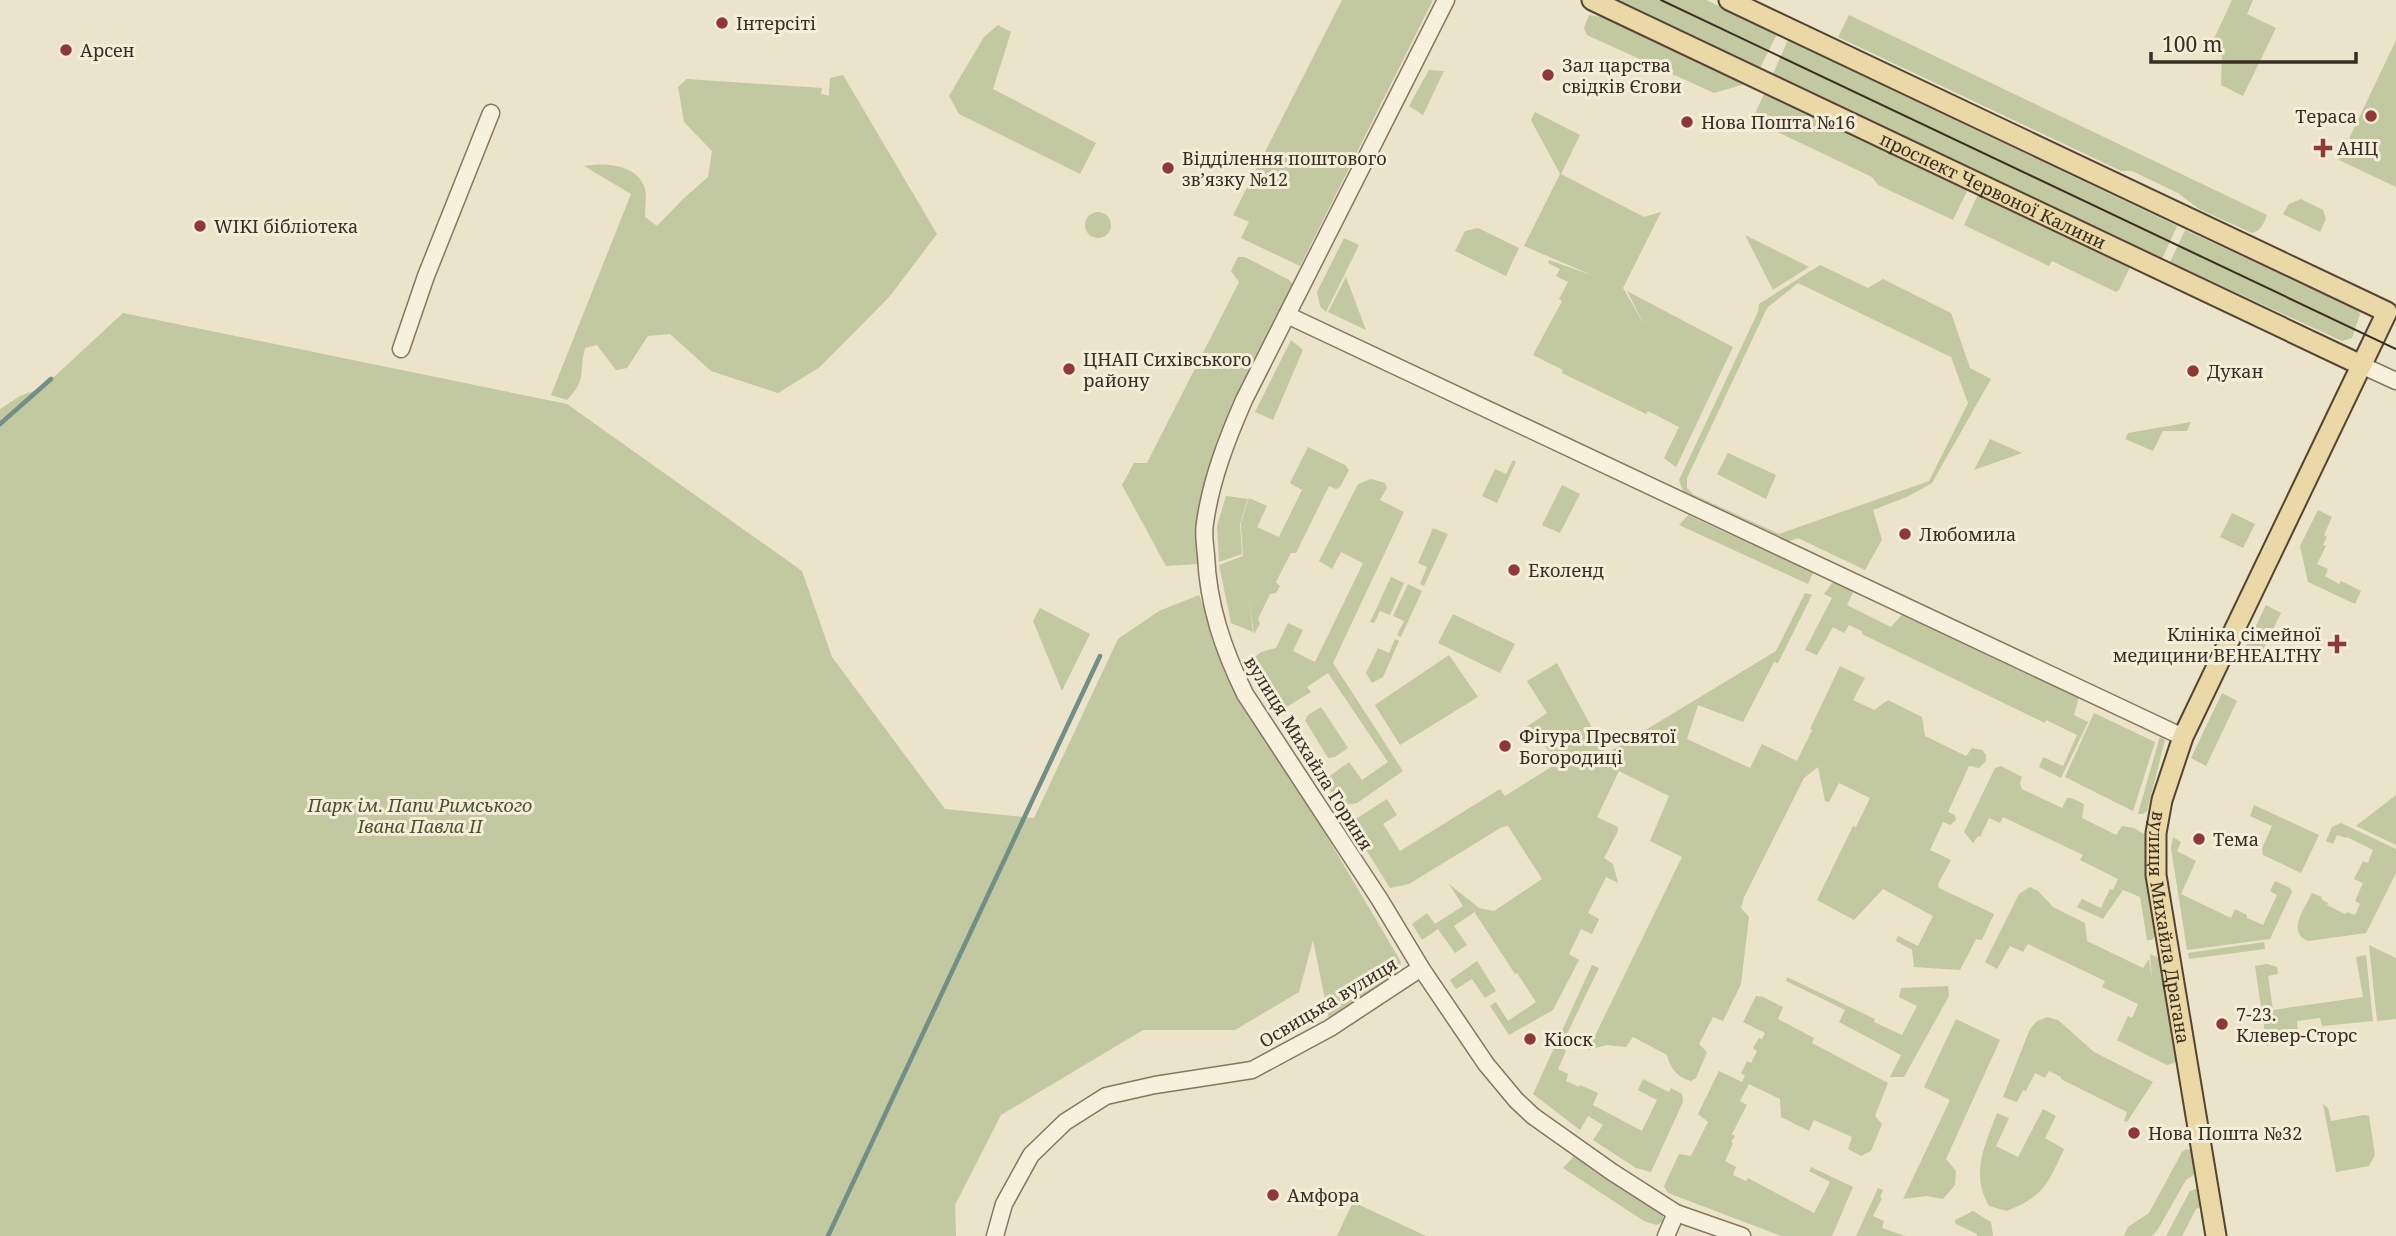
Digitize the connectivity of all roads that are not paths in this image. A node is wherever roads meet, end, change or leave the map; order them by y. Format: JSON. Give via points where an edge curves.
{"nodes":[{"id":1,"x":1446,"y":0,"type":"edge"},
{"id":2,"x":1592,"y":0,"type":"edge"},
{"id":3,"x":1729,"y":0,"type":"edge"},
{"id":4,"x":1766,"y":8,"type":"edge"},
{"id":5,"x":491,"y":113,"type":"dead end"},
{"id":6,"x":2391,"y":314,"type":"edge"},
{"id":7,"x":1287,"y":316,"type":"junction"},
{"id":8,"x":401,"y":349,"type":"dead end"},
{"id":9,"x":2361,"y":365,"type":"junction"},
{"id":10,"x":2396,"y":382,"type":"edge"},
{"id":11,"x":2183,"y":737,"type":"junction"},
{"id":12,"x":1421,"y":968,"type":"junction"},
{"id":13,"x":1671,"y":1224,"type":"edge"},
{"id":14,"x":995,"y":1236,"type":"edge"},
{"id":15,"x":1742,"y":1236,"type":"edge"},
{"id":16,"x":2216,"y":1236,"type":"edge"}],
"edges":[{"from":1,"to":7,"type":"street","name":"вулиця Михайла Гориня"},
{"from":2,"to":9,"type":"main road","name":"проспект Червоної Калини"},
{"from":3,"to":4,"type":"main road"},
{"from":4,"to":6,"type":"main road"},
{"from":5,"to":8,"type":"street"},
{"from":6,"to":9,"type":"main road","name":"вулиця Михайла Драгана"},
{"from":7,"to":11,"type":"street"},
{"from":7,"to":12,"type":"street","name":"вулиця Михайла Гориня","via":[[1224,446],[1204,524],[1216,625],[1245,694]]},
{"from":9,"to":10,"type":"street","name":"проспект Червоної Калини"},
{"from":9,"to":11,"type":"main road","name":"вулиця Михайла Драгана"},
{"from":11,"to":16,"type":"main road","name":"вулиця Михайла Драгана","via":[[2155,833],[2156,875]]},
{"from":12,"to":13,"type":"street","name":"вулиця Михайла Гориня","via":[[1516,1100],[1612,1172]]},
{"from":12,"to":14,"type":"street","name":"Освицька вулиця","via":[[1330,1028],[1252,1070],[1106,1096],[1065,1122],[1031,1155],[1004,1204]]},
{"from":13,"to":15,"type":"street","name":"вулиця Михайла Гориня"}]}
